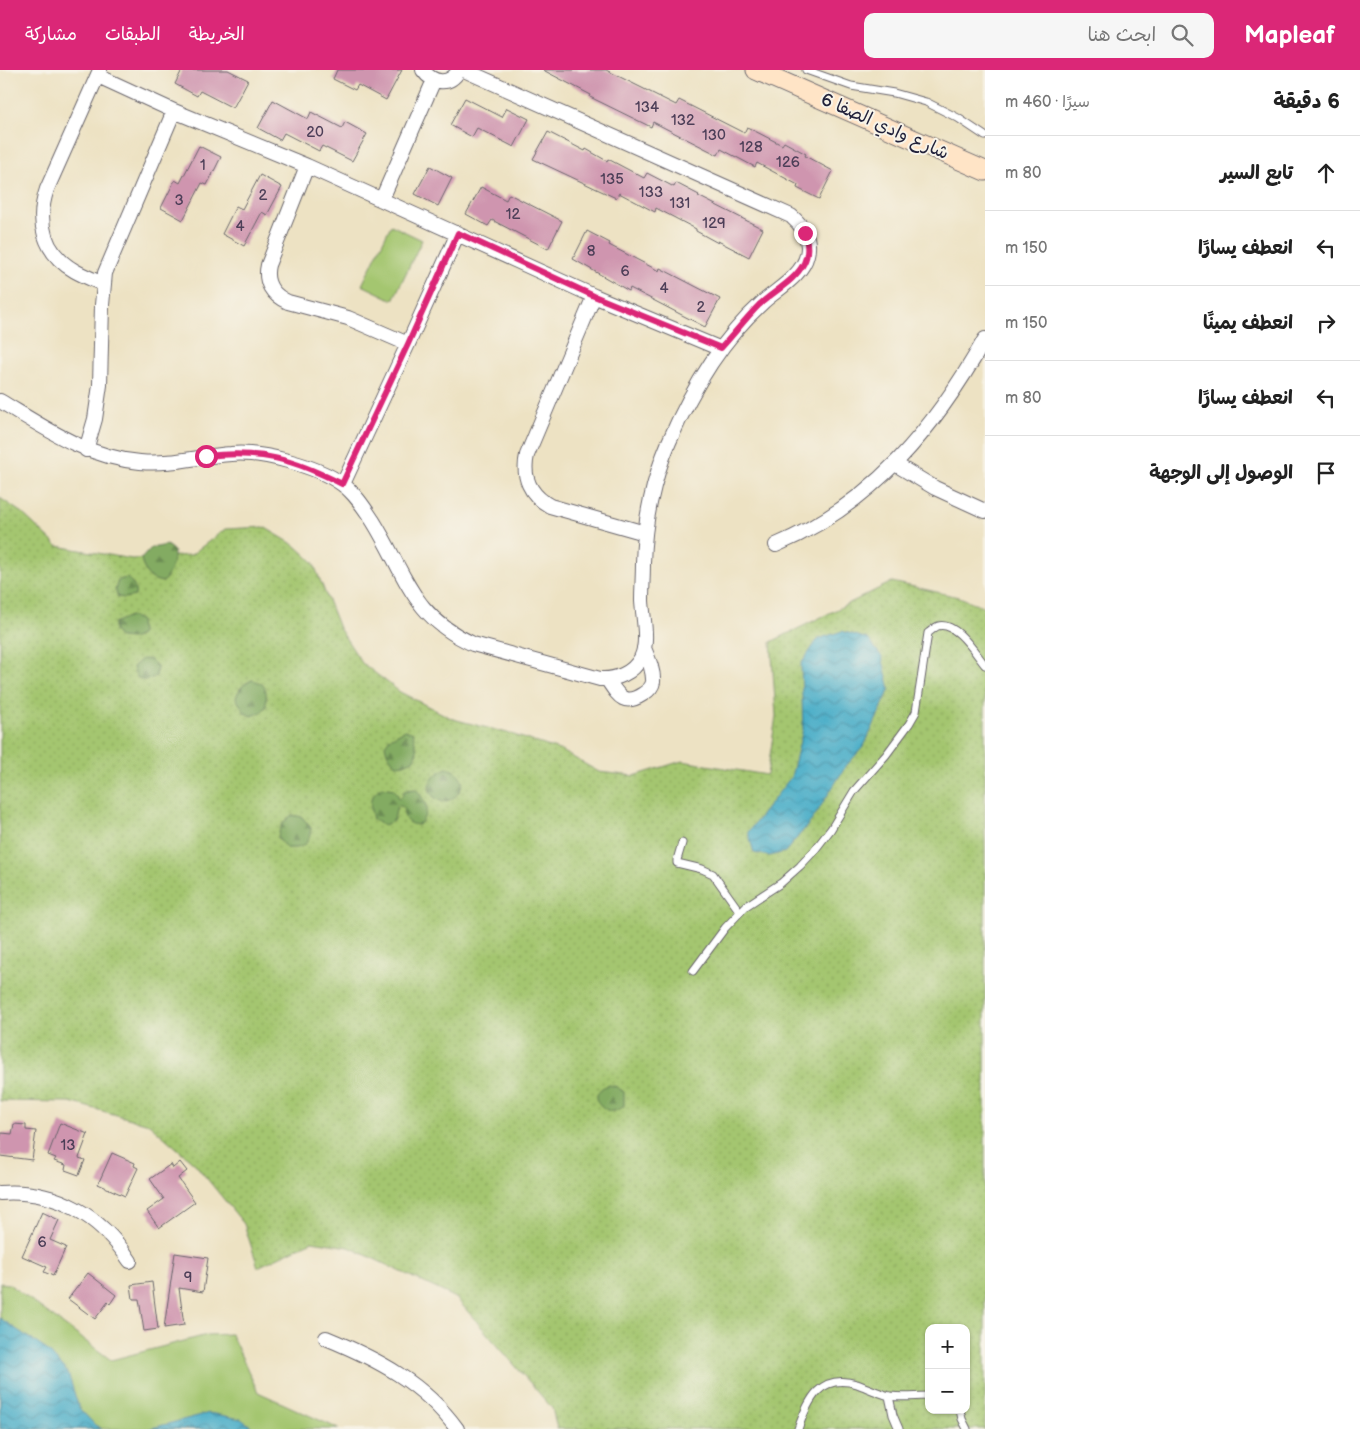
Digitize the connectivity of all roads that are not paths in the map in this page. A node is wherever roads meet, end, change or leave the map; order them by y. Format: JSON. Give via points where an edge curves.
{"nodes":[{"id":1,"x":423,"y":70,"type":"edge"},
{"id":2,"x":460,"y":70,"type":"edge"},
{"id":3,"x":464,"y":70,"type":"edge"},
{"id":4,"x":756,"y":70,"type":"edge"},
{"id":5,"x":806,"y":70,"type":"edge"},
{"id":6,"x":99,"y":73,"type":"edge"},
{"id":7,"x":434,"y":80,"type":"junction"},
{"id":8,"x":174,"y":111,"type":"junction"},
{"id":9,"x":985,"y":136,"type":"edge"},
{"id":10,"x":307,"y":166,"type":"junction"},
{"id":11,"x":985,"y":171,"type":"edge"},
{"id":12,"x":382,"y":199,"type":"junction"},
{"id":13,"x":458,"y":233,"type":"junction"},
{"id":14,"x":103,"y":284,"type":"junction"},
{"id":15,"x":594,"y":296,"type":"junction"},
{"id":16,"x":985,"y":339,"type":"edge"},
{"id":17,"x":408,"y":344,"type":"junction"},
{"id":18,"x":721,"y":348,"type":"junction"},
{"id":19,"x":0,"y":401,"type":"edge"},
{"id":20,"x":86,"y":450,"type":"junction"},
{"id":21,"x":895,"y":464,"type":"junction"},
{"id":22,"x":342,"y":484,"type":"junction"},
{"id":23,"x":985,"y":511,"type":"edge"},
{"id":24,"x":645,"y":533,"type":"junction"},
{"id":25,"x":776,"y":545,"type":"dead end"},
{"id":26,"x":644,"y":648,"type":"junction"},
{"id":27,"x":985,"y":665,"type":"edge"},
{"id":28,"x":606,"y":679,"type":"junction"},
{"id":29,"x":682,"y":843,"type":"dead end"},
{"id":30,"x":740,"y":912,"type":"junction"},
{"id":31,"x":693,"y":971,"type":"dead end"},
{"id":32,"x":0,"y":1193,"type":"edge"},
{"id":33,"x":130,"y":1261,"type":"dead end"},
{"id":34,"x":326,"y":1338,"type":"dead end"},
{"id":35,"x":890,"y":1396,"type":"junction"},
{"id":36,"x":925,"y":1396,"type":"edge"},
{"id":37,"x":961,"y":1414,"type":"edge"},
{"id":38,"x":457,"y":1429,"type":"edge"},
{"id":39,"x":798,"y":1429,"type":"edge"},
{"id":40,"x":899,"y":1429,"type":"edge"},
{"id":41,"x":968,"y":1429,"type":"edge"}],
"edges":[{"from":1,"to":7,"type":"street"},
{"from":2,"to":7,"type":"street","via":[[450,80]]},
{"from":3,"to":18,"type":"street","via":[[791,216],[800,223],[808,244],[804,264],[760,304]]},
{"from":4,"to":11,"type":"main road","name":"شارع وادي الصفا 6"},
{"from":5,"to":9,"type":"lane","via":[[851,86],[926,102]]},
{"from":6,"to":8,"type":"street"},
{"from":6,"to":14,"type":"street","via":[[47,188],[41,219],[51,249],[61,261]]},
{"from":7,"to":12,"type":"street"},
{"from":8,"to":10,"type":"street"},
{"from":8,"to":14,"type":"street","via":[[109,262]]},
{"from":10,"to":12,"type":"street"},
{"from":10,"to":17,"type":"street","via":[[266,272],[272,291],[288,302],[348,318]]},
{"from":12,"to":13,"type":"street"},
{"from":13,"to":15,"type":"street"},
{"from":13,"to":17,"type":"street"},
{"from":14,"to":20,"type":"street","via":[[100,386]]},
{"from":15,"to":18,"type":"street"},
{"from":15,"to":24,"type":"street","via":[[527,455],[525,472],[530,489],[542,502]]},
{"from":16,"to":21,"type":"street","via":[[932,422]]},
{"from":17,"to":22,"type":"street"},
{"from":18,"to":24,"type":"street","via":[[695,389],[666,449]]},
{"from":19,"to":20,"type":"street"},
{"from":20,"to":22,"type":"street","via":[[142,462],[234,453],[263,455],[300,465]]},
{"from":21,"to":23,"type":"street","via":[[923,482]]},
{"from":21,"to":25,"type":"street","via":[[830,518]]},
{"from":22,"to":28,"type":"street","via":[[365,508],[388,545],[410,591],[424,610],[454,636],[472,644]]},
{"from":24,"to":26,"type":"street"},
{"from":26,"to":28,"type":"street","via":[[641,658],[627,673]]},
{"from":26,"to":28,"type":"street","via":[[653,677],[648,690],[636,698],[625,700]]},
{"from":27,"to":30,"type":"lane","via":[[958,632],[948,626],[937,626],[928,633],[916,712],[909,724],[854,791],[831,829],[805,861]]},
{"from":29,"to":30,"type":"lane","via":[[677,863],[713,874]]},
{"from":30,"to":31,"type":"lane"},
{"from":32,"to":33,"type":"street","via":[[36,1196],[79,1210],[106,1231]]},
{"from":34,"to":38,"type":"street","via":[[386,1365],[411,1382]]},
{"from":35,"to":36,"type":"lane"},
{"from":35,"to":39,"type":"lane","via":[[859,1384],[834,1382],[813,1395]]},
{"from":35,"to":40,"type":"lane"},
{"from":37,"to":41,"type":"lane"}]}
